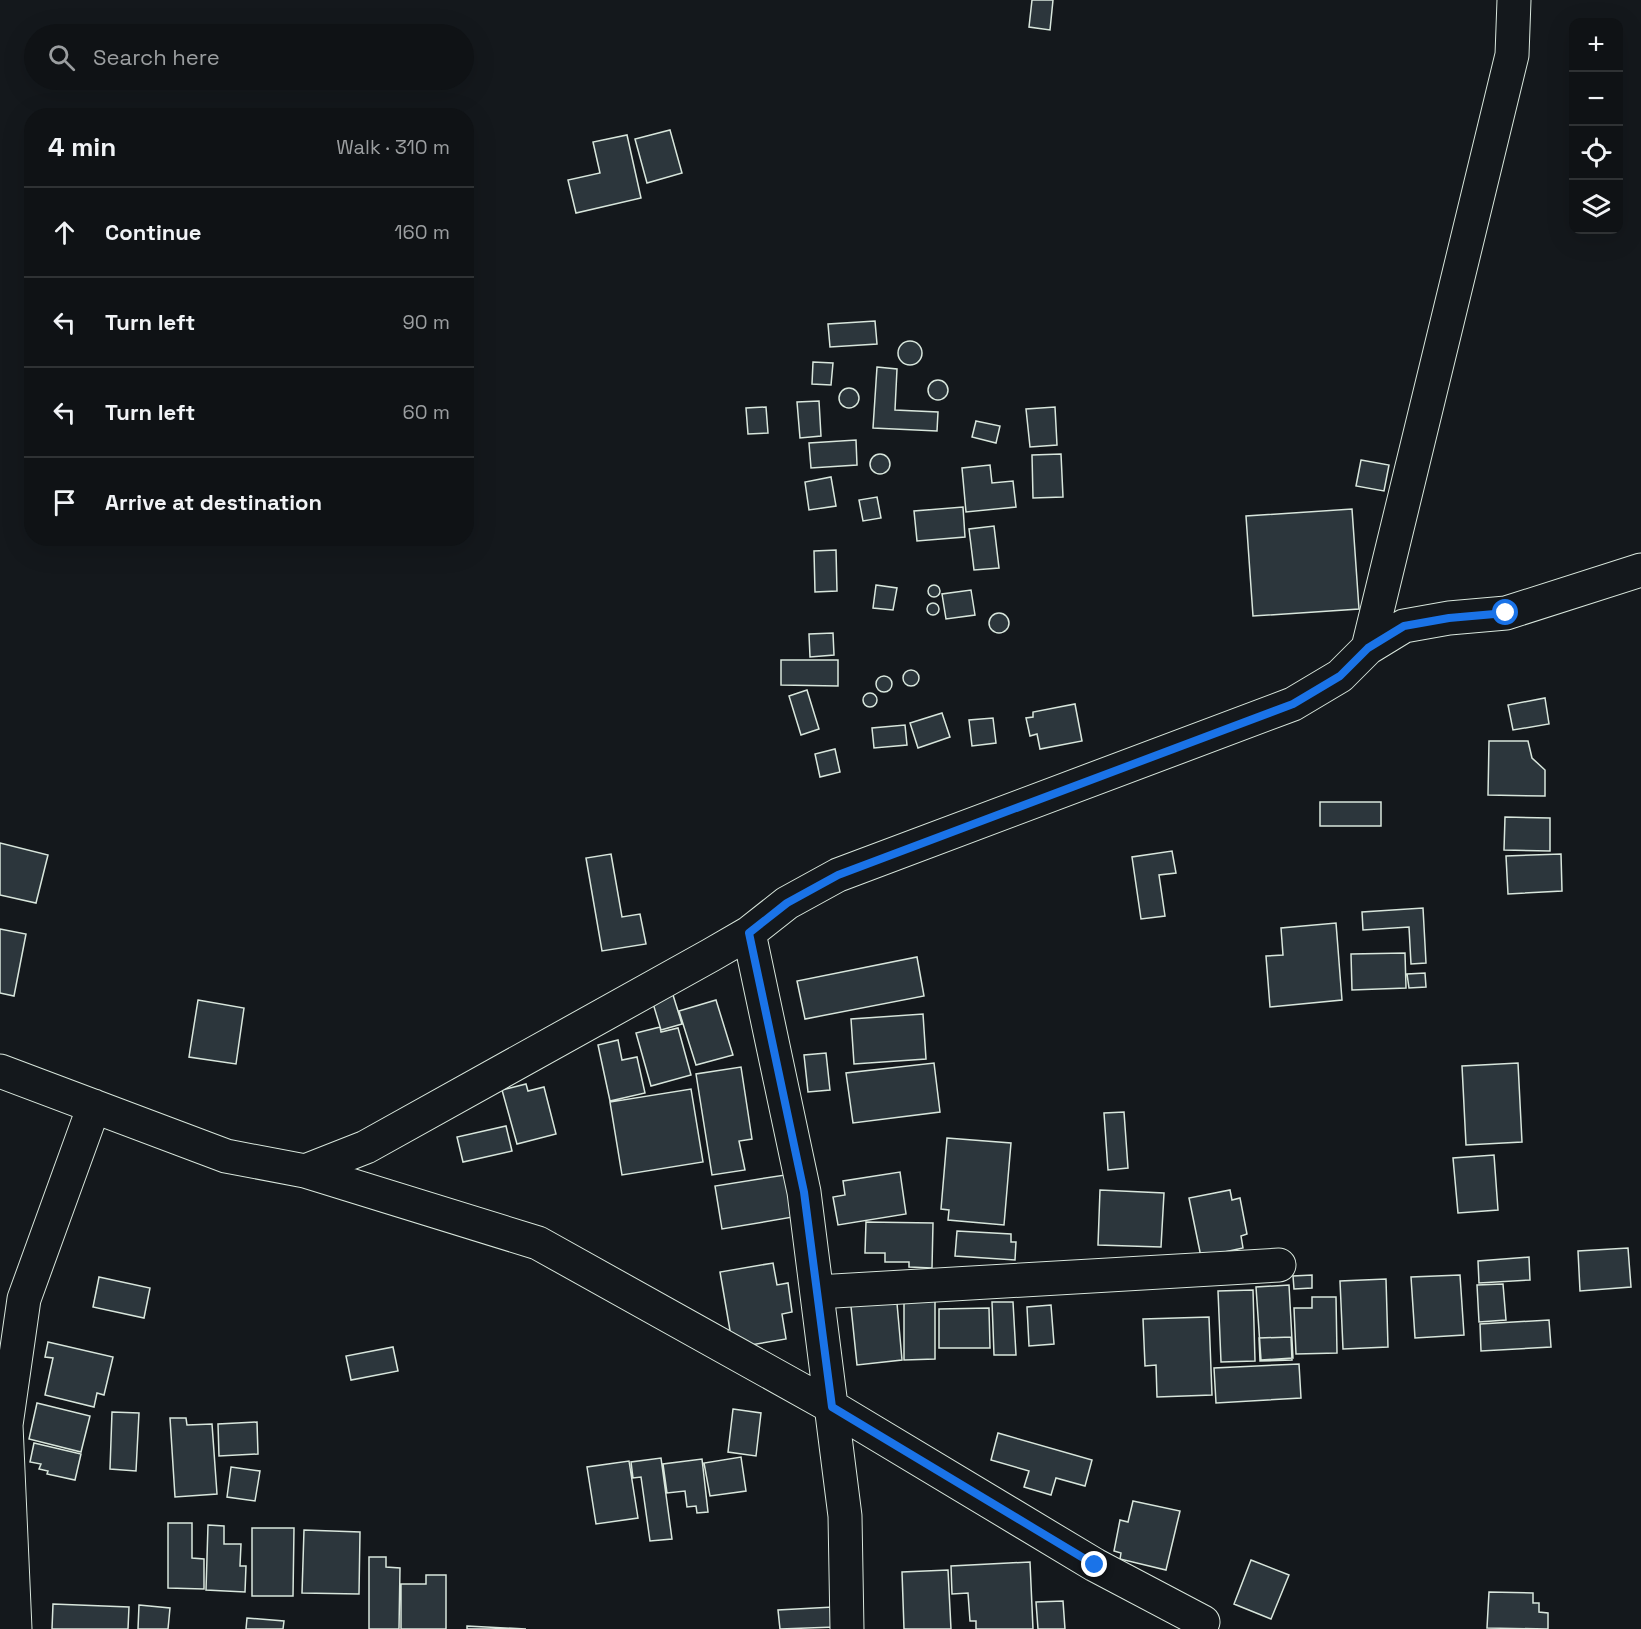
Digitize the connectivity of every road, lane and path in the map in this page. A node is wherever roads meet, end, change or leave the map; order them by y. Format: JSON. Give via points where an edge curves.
{"nodes":[{"id":1,"x":1514,"y":0,"type":"edge"},
{"id":2,"x":1641,"y":570,"type":"edge"},
{"id":3,"x":1368,"y":648,"type":"junction"},
{"id":4,"x":749,"y":933,"type":"junction"},
{"id":5,"x":0,"y":1071,"type":"edge"},
{"id":6,"x":94,"y":1106,"type":"junction"},
{"id":7,"x":305,"y":1171,"type":"junction"},
{"id":8,"x":1279,"y":1265,"type":"dead end"},
{"id":9,"x":817,"y":1292,"type":"junction"},
{"id":10,"x":832,"y":1407,"type":"junction"},
{"id":11,"x":3,"y":1420,"type":"edge"},
{"id":12,"x":1203,"y":1622,"type":"dead end"},
{"id":13,"x":15,"y":1629,"type":"edge"},
{"id":14,"x":847,"y":1629,"type":"edge"}],
"edges":[{"from":1,"to":3,"type":"street","via":[[1512,55]]},
{"from":2,"to":3,"type":"street","via":[[1506,613],[1404,626]]},
{"from":3,"to":4,"type":"street","via":[[1340,676],[1293,704],[838,875],[787,903]]},
{"from":4,"to":7,"type":"street","via":[[366,1148]]},
{"from":4,"to":9,"type":"street","via":[[804,1192]]},
{"from":5,"to":6,"type":"street"},
{"from":6,"to":7,"type":"street","via":[[226,1155]]},
{"from":6,"to":11,"type":"street","via":[[24,1299]]},
{"from":7,"to":10,"type":"street","via":[[538,1243]]},
{"from":8,"to":9,"type":"street"},
{"from":9,"to":10,"type":"street"},
{"from":10,"to":12,"type":"street","via":[[1095,1565]]},
{"from":10,"to":14,"type":"street","via":[[845,1516]]},
{"from":11,"to":13,"type":"street"}]}
